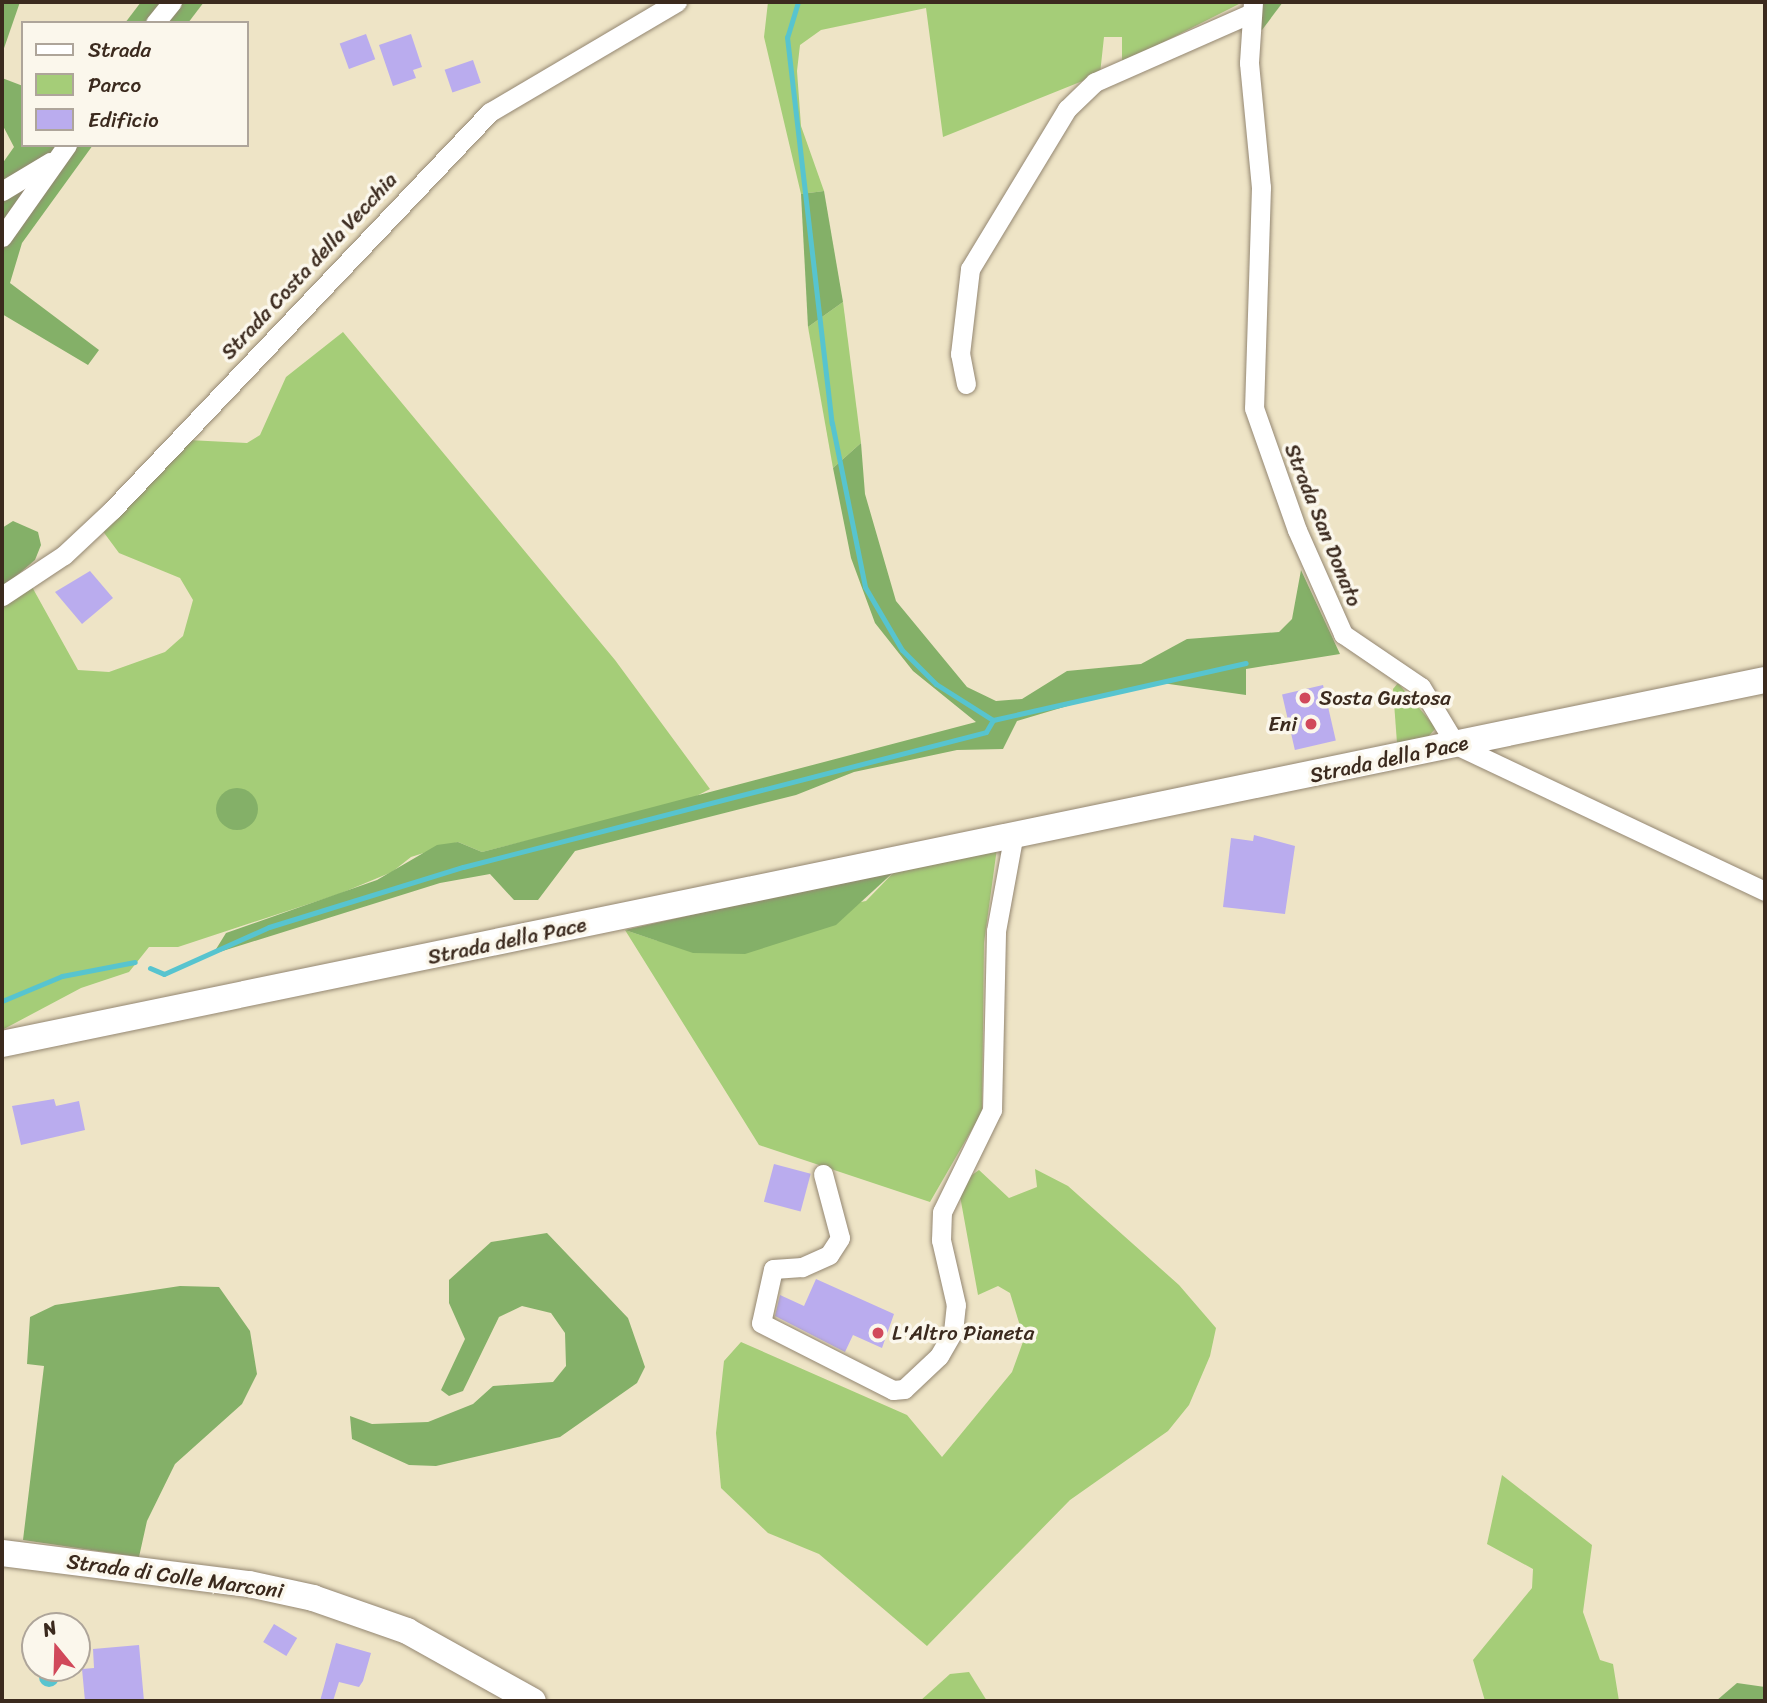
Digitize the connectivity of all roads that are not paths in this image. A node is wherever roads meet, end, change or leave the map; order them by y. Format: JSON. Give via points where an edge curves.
{"nodes":[{"id":1,"x":172,"y":2,"type":"edge"},
{"id":2,"x":677,"y":2,"type":"edge"},
{"id":3,"x":1251,"y":8,"type":"edge"},
{"id":4,"x":157,"y":21,"type":"edge"},
{"id":5,"x":64,"y":147,"type":"edge"},
{"id":6,"x":51,"y":162,"type":"junction"},
{"id":7,"x":2,"y":191,"type":"edge"},
{"id":8,"x":2,"y":237,"type":"edge"},
{"id":9,"x":966,"y":384,"type":"dead end"},
{"id":10,"x":2,"y":596,"type":"edge"},
{"id":11,"x":1765,"y":680,"type":"edge"},
{"id":12,"x":1456,"y":745,"type":"junction"},
{"id":13,"x":1013,"y":838,"type":"junction"},
{"id":14,"x":1765,"y":891,"type":"edge"},
{"id":15,"x":2,"y":1044,"type":"edge"},
{"id":16,"x":823,"y":1174,"type":"dead end"},
{"id":17,"x":2,"y":1553,"type":"edge"},
{"id":18,"x":533,"y":1701,"type":"edge"}],
"edges":[{"from":1,"to":4,"type":"street"},
{"from":2,"to":10,"type":"street","name":"Strada Costa della Vecchia","via":[[490,112],[112,510],[64,555]]},
{"from":3,"to":9,"type":"street","name":"Strada San Donato","via":[[1095,82],[1066,109],[970,269],[960,354]]},
{"from":3,"to":12,"type":"street","name":"Strada San Donato","via":[[1261,187],[1254,408],[1297,530],[1343,634],[1421,687]]},
{"from":5,"to":6,"type":"street"},
{"from":6,"to":7,"type":"street"},
{"from":6,"to":8,"type":"street"},
{"from":11,"to":12,"type":"street","name":"Strada della Pace"},
{"from":12,"to":13,"type":"street","name":"Strada della Pace"},
{"from":12,"to":14,"type":"street"},
{"from":13,"to":15,"type":"street","name":"Strada della Pace"},
{"from":13,"to":16,"type":"street","via":[[996,931],[992,1110],[942,1212],[941,1240],[956,1305],[953,1332],[939,1356],[904,1390],[892,1390],[761,1322],[773,1269],[802,1267],[828,1255],[839,1238]]},
{"from":17,"to":18,"type":"street","name":"Strada di Colle Marconi","via":[[249,1584],[313,1598],[407,1631]]}]}
